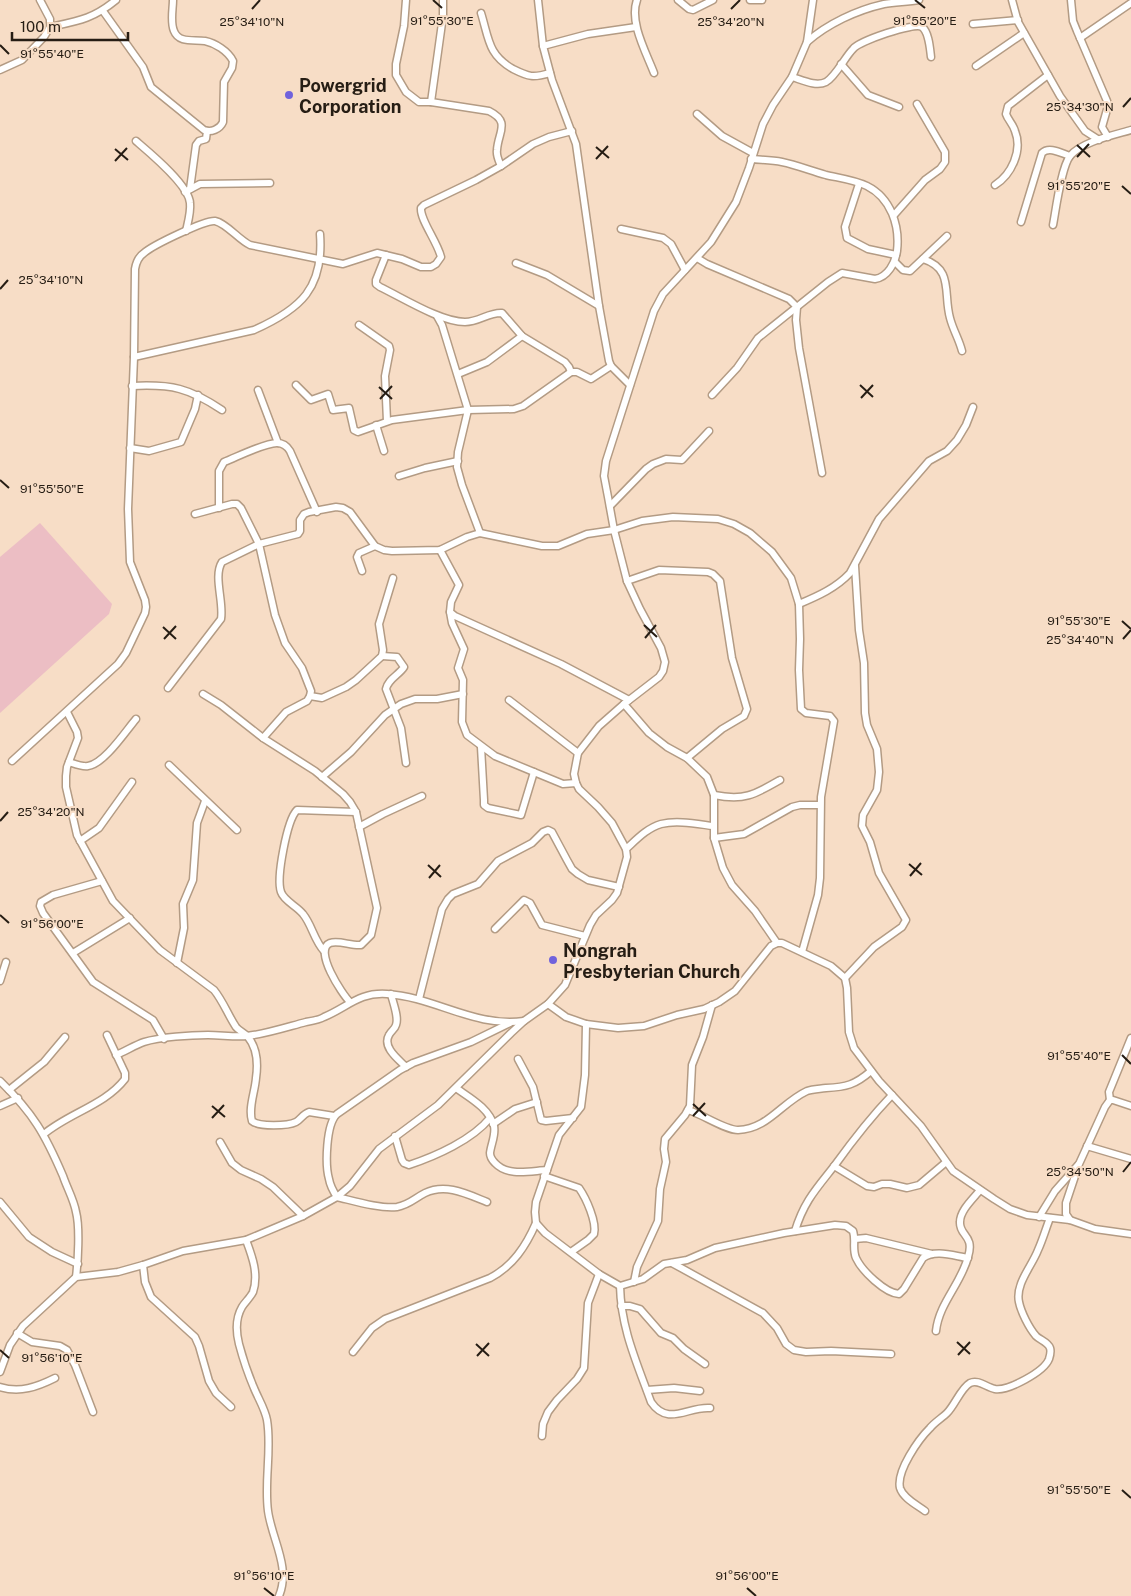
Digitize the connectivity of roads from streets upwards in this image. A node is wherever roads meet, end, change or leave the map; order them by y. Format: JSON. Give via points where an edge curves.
{"nodes":[{"id":1,"x":40,"y":0,"type":"edge"},
{"id":2,"x":116,"y":0,"type":"edge"},
{"id":3,"x":173,"y":0,"type":"edge"},
{"id":4,"x":406,"y":0,"type":"edge"},
{"id":5,"x":443,"y":0,"type":"edge"},
{"id":6,"x":538,"y":0,"type":"edge"},
{"id":7,"x":637,"y":0,"type":"edge"},
{"id":8,"x":678,"y":0,"type":"edge"},
{"id":9,"x":713,"y":0,"type":"edge"},
{"id":10,"x":750,"y":0,"type":"edge"},
{"id":11,"x":762,"y":0,"type":"edge"},
{"id":12,"x":813,"y":0,"type":"edge"},
{"id":13,"x":919,"y":0,"type":"edge"},
{"id":14,"x":1012,"y":0,"type":"edge"},
{"id":15,"x":1071,"y":0,"type":"edge"},
{"id":16,"x":1131,"y":3,"type":"edge"},
{"id":17,"x":103,"y":11,"type":"junction"},
{"id":18,"x":482,"y":13,"type":"dead end"},
{"id":19,"x":1018,"y":20,"type":"junction"},
{"id":20,"x":973,"y":24,"type":"dead end"},
{"id":21,"x":50,"y":27,"type":"junction"},
{"id":22,"x":636,"y":27,"type":"junction"},
{"id":23,"x":1024,"y":33,"type":"junction"},
{"id":24,"x":1080,"y":38,"type":"junction"},
{"id":25,"x":807,"y":42,"type":"junction"},
{"id":26,"x":543,"y":46,"type":"junction"},
{"id":27,"x":931,"y":57,"type":"dead end"},
{"id":28,"x":841,"y":64,"type":"junction"},
{"id":29,"x":976,"y":66,"type":"dead end"},
{"id":30,"x":0,"y":70,"type":"edge"},
{"id":31,"x":550,"y":73,"type":"junction"},
{"id":32,"x":654,"y":73,"type":"dead end"},
{"id":33,"x":1048,"y":75,"type":"junction"},
{"id":34,"x":792,"y":77,"type":"junction"},
{"id":35,"x":431,"y":102,"type":"junction"},
{"id":36,"x":917,"y":104,"type":"dead end"},
{"id":37,"x":900,"y":107,"type":"dead end"},
{"id":38,"x":697,"y":114,"type":"dead end"},
{"id":39,"x":1131,"y":130,"type":"edge"},
{"id":40,"x":208,"y":131,"type":"junction"},
{"id":41,"x":572,"y":131,"type":"junction"},
{"id":42,"x":1108,"y":137,"type":"junction"},
{"id":43,"x":1099,"y":140,"type":"junction"},
{"id":44,"x":136,"y":141,"type":"dead end"},
{"id":45,"x":752,"y":156,"type":"junction"},
{"id":46,"x":1070,"y":156,"type":"junction"},
{"id":47,"x":501,"y":166,"type":"junction"},
{"id":48,"x":270,"y":183,"type":"dead end"},
{"id":49,"x":858,"y":184,"type":"junction"},
{"id":50,"x":995,"y":185,"type":"dead end"},
{"id":51,"x":187,"y":190,"type":"junction"},
{"id":52,"x":894,"y":215,"type":"junction"},
{"id":53,"x":1021,"y":222,"type":"dead end"},
{"id":54,"x":1053,"y":225,"type":"dead end"},
{"id":55,"x":621,"y":229,"type":"dead end"},
{"id":56,"x":186,"y":231,"type":"junction"},
{"id":57,"x":320,"y":234,"type":"dead end"},
{"id":58,"x":947,"y":236,"type":"dead end"},
{"id":59,"x":386,"y":255,"type":"junction"},
{"id":60,"x":320,"y":258,"type":"junction"},
{"id":61,"x":697,"y":258,"type":"junction"},
{"id":62,"x":896,"y":259,"type":"junction"},
{"id":63,"x":923,"y":259,"type":"junction"},
{"id":64,"x":516,"y":263,"type":"dead end"},
{"id":65,"x":685,"y":270,"type":"junction"},
{"id":66,"x":599,"y":306,"type":"junction"},
{"id":67,"x":797,"y":307,"type":"junction"},
{"id":68,"x":437,"y":316,"type":"junction"},
{"id":69,"x":359,"y":325,"type":"dead end"},
{"id":70,"x":522,"y":336,"type":"junction"},
{"id":71,"x":962,"y":351,"type":"dead end"},
{"id":72,"x":134,"y":358,"type":"junction"},
{"id":73,"x":611,"y":366,"type":"junction"},
{"id":74,"x":570,"y":372,"type":"junction"},
{"id":75,"x":458,"y":374,"type":"junction"},
{"id":76,"x":296,"y":385,"type":"dead end"},
{"id":77,"x":630,"y":385,"type":"junction"},
{"id":78,"x":132,"y":386,"type":"junction"},
{"id":79,"x":258,"y":390,"type":"dead end"},
{"id":80,"x":198,"y":395,"type":"junction"},
{"id":81,"x":712,"y":395,"type":"dead end"},
{"id":82,"x":973,"y":408,"type":"dead end"},
{"id":83,"x":222,"y":410,"type":"dead end"},
{"id":84,"x":468,"y":410,"type":"junction"},
{"id":85,"x":387,"y":421,"type":"junction"},
{"id":86,"x":376,"y":426,"type":"junction"},
{"id":87,"x":709,"y":431,"type":"dead end"},
{"id":88,"x":278,"y":443,"type":"junction"},
{"id":89,"x":130,"y":448,"type":"junction"},
{"id":90,"x":384,"y":451,"type":"dead end"},
{"id":91,"x":458,"y":461,"type":"junction"},
{"id":92,"x":822,"y":473,"type":"dead end"},
{"id":93,"x":399,"y":476,"type":"dead end"},
{"id":94,"x":610,"y":506,"type":"junction"},
{"id":95,"x":219,"y":508,"type":"junction"},
{"id":96,"x":317,"y":512,"type":"junction"},
{"id":97,"x":195,"y":514,"type":"dead end"},
{"id":98,"x":614,"y":530,"type":"junction"},
{"id":99,"x":480,"y":533,"type":"junction"},
{"id":100,"x":259,"y":544,"type":"junction"},
{"id":101,"x":375,"y":546,"type":"junction"},
{"id":102,"x":440,"y":550,"type":"junction"},
{"id":103,"x":855,"y":566,"type":"junction"},
{"id":104,"x":362,"y":571,"type":"dead end"},
{"id":105,"x":393,"y":578,"type":"dead end"},
{"id":106,"x":627,"y":581,"type":"junction"},
{"id":107,"x":799,"y":604,"type":"junction"},
{"id":108,"x":450,"y":612,"type":"junction"},
{"id":109,"x":382,"y":656,"type":"junction"},
{"id":110,"x":168,"y":688,"type":"dead end"},
{"id":111,"x":203,"y":694,"type":"dead end"},
{"id":112,"x":463,"y":694,"type":"junction"},
{"id":113,"x":310,"y":696,"type":"junction"},
{"id":114,"x":509,"y":700,"type":"dead end"},
{"id":115,"x":626,"y":702,"type":"junction"},
{"id":116,"x":393,"y":708,"type":"junction"},
{"id":117,"x":67,"y":712,"type":"junction"},
{"id":118,"x":136,"y":719,"type":"dead end"},
{"id":119,"x":263,"y":738,"type":"junction"},
{"id":120,"x":481,"y":747,"type":"junction"},
{"id":121,"x":578,"y":753,"type":"junction"},
{"id":122,"x":687,"y":758,"type":"junction"},
{"id":123,"x":12,"y":761,"type":"dead end"},
{"id":124,"x":69,"y":762,"type":"junction"},
{"id":125,"x":406,"y":762,"type":"dead end"},
{"id":126,"x":169,"y":765,"type":"dead end"},
{"id":127,"x":534,"y":772,"type":"junction"},
{"id":128,"x":322,"y":776,"type":"junction"},
{"id":129,"x":780,"y":780,"type":"dead end"},
{"id":130,"x":132,"y":782,"type":"dead end"},
{"id":131,"x":576,"y":783,"type":"junction"},
{"id":132,"x":714,"y":795,"type":"junction"},
{"id":133,"x":422,"y":796,"type":"dead end"},
{"id":134,"x":205,"y":801,"type":"junction"},
{"id":135,"x":820,"y":805,"type":"junction"},
{"id":136,"x":356,"y":812,"type":"junction"},
{"id":137,"x":713,"y":826,"type":"junction"},
{"id":138,"x":359,"y":827,"type":"junction"},
{"id":139,"x":237,"y":830,"type":"dead end"},
{"id":140,"x":714,"y":838,"type":"junction"},
{"id":141,"x":80,"y":841,"type":"junction"},
{"id":142,"x":626,"y":849,"type":"junction"},
{"id":143,"x":102,"y":881,"type":"junction"},
{"id":144,"x":619,"y":888,"type":"junction"},
{"id":145,"x":130,"y":918,"type":"junction"},
{"id":146,"x":495,"y":929,"type":"dead end"},
{"id":147,"x":585,"y":936,"type":"junction"},
{"id":148,"x":777,"y":943,"type":"junction"},
{"id":149,"x":324,"y":951,"type":"junction"},
{"id":150,"x":802,"y":952,"type":"junction"},
{"id":151,"x":73,"y":953,"type":"junction"},
{"id":152,"x":6,"y":962,"type":"dead end"},
{"id":153,"x":177,"y":963,"type":"junction"},
{"id":154,"x":844,"y":978,"type":"junction"},
{"id":155,"x":0,"y":981,"type":"edge"},
{"id":156,"x":391,"y":994,"type":"junction"},
{"id":157,"x":419,"y":998,"type":"junction"},
{"id":158,"x":350,"y":1002,"type":"junction"},
{"id":159,"x":548,"y":1004,"type":"junction"},
{"id":160,"x":712,"y":1005,"type":"junction"},
{"id":161,"x":524,"y":1021,"type":"junction"},
{"id":162,"x":510,"y":1023,"type":"junction"},
{"id":163,"x":586,"y":1024,"type":"junction"},
{"id":164,"x":107,"y":1035,"type":"dead end"},
{"id":165,"x":248,"y":1036,"type":"junction"},
{"id":166,"x":65,"y":1037,"type":"dead end"},
{"id":167,"x":1131,"y":1038,"type":"edge"},
{"id":168,"x":164,"y":1039,"type":"junction"},
{"id":169,"x":116,"y":1055,"type":"junction"},
{"id":170,"x":518,"y":1059,"type":"dead end"},
{"id":171,"x":406,"y":1067,"type":"junction"},
{"id":172,"x":871,"y":1072,"type":"junction"},
{"id":173,"x":0,"y":1081,"type":"edge"},
{"id":174,"x":456,"y":1088,"type":"junction"},
{"id":175,"x":9,"y":1090,"type":"junction"},
{"id":176,"x":892,"y":1095,"type":"junction"},
{"id":177,"x":18,"y":1098,"type":"junction"},
{"id":178,"x":1110,"y":1100,"type":"junction"},
{"id":179,"x":537,"y":1102,"type":"junction"},
{"id":180,"x":0,"y":1106,"type":"edge"},
{"id":181,"x":1131,"y":1106,"type":"edge"},
{"id":182,"x":688,"y":1110,"type":"junction"},
{"id":183,"x":334,"y":1116,"type":"junction"},
{"id":184,"x":573,"y":1118,"type":"junction"},
{"id":185,"x":492,"y":1121,"type":"junction"},
{"id":186,"x":44,"y":1134,"type":"junction"},
{"id":187,"x":395,"y":1136,"type":"junction"},
{"id":188,"x":220,"y":1142,"type":"dead end"},
{"id":189,"x":1087,"y":1146,"type":"junction"},
{"id":190,"x":1131,"y":1159,"type":"edge"},
{"id":191,"x":945,"y":1163,"type":"junction"},
{"id":192,"x":1079,"y":1164,"type":"junction"},
{"id":193,"x":834,"y":1166,"type":"junction"},
{"id":194,"x":546,"y":1173,"type":"junction"},
{"id":195,"x":980,"y":1190,"type":"junction"},
{"id":196,"x":337,"y":1197,"type":"junction"},
{"id":197,"x":0,"y":1202,"type":"edge"},
{"id":198,"x":487,"y":1202,"type":"dead end"},
{"id":199,"x":303,"y":1216,"type":"junction"},
{"id":200,"x":1039,"y":1217,"type":"junction"},
{"id":201,"x":1050,"y":1218,"type":"junction"},
{"id":202,"x":1070,"y":1220,"type":"junction"},
{"id":203,"x":536,"y":1223,"type":"junction"},
{"id":204,"x":795,"y":1231,"type":"junction"},
{"id":205,"x":1131,"y":1234,"type":"edge"},
{"id":206,"x":855,"y":1239,"type":"junction"},
{"id":207,"x":246,"y":1240,"type":"junction"},
{"id":208,"x":571,"y":1252,"type":"junction"},
{"id":209,"x":932,"y":1254,"type":"junction"},
{"id":210,"x":968,"y":1258,"type":"junction"},
{"id":211,"x":672,"y":1263,"type":"junction"},
{"id":212,"x":78,"y":1264,"type":"junction"},
{"id":213,"x":143,"y":1266,"type":"junction"},
{"id":214,"x":599,"y":1274,"type":"junction"},
{"id":215,"x":76,"y":1277,"type":"junction"},
{"id":216,"x":634,"y":1282,"type":"junction"},
{"id":217,"x":620,"y":1286,"type":"junction"},
{"id":218,"x":621,"y":1306,"type":"junction"},
{"id":219,"x":936,"y":1331,"type":"dead end"},
{"id":220,"x":17,"y":1333,"type":"junction"},
{"id":221,"x":353,"y":1352,"type":"dead end"},
{"id":222,"x":891,"y":1354,"type":"dead end"},
{"id":223,"x":705,"y":1364,"type":"dead end"},
{"id":224,"x":0,"y":1372,"type":"edge"},
{"id":225,"x":55,"y":1378,"type":"dead end"},
{"id":226,"x":0,"y":1387,"type":"edge"},
{"id":227,"x":647,"y":1390,"type":"junction"},
{"id":228,"x":700,"y":1391,"type":"dead end"},
{"id":229,"x":231,"y":1408,"type":"dead end"},
{"id":230,"x":710,"y":1408,"type":"dead end"},
{"id":231,"x":93,"y":1412,"type":"dead end"},
{"id":232,"x":542,"y":1436,"type":"dead end"},
{"id":233,"x":925,"y":1511,"type":"dead end"},
{"id":234,"x":279,"y":1596,"type":"edge"}],
"edges":[{"from":1,"to":21,"type":"street","via":[[50,19]]},
{"from":2,"to":17,"type":"street"},
{"from":3,"to":40,"type":"street","via":[[172,21],[176,35],[185,40],[206,41],[218,46],[233,61],[224,82],[223,122]]},
{"from":4,"to":35,"type":"street","via":[[396,75],[406,92],[415,99]]},
{"from":5,"to":35,"type":"street"},
{"from":6,"to":26,"type":"street"},
{"from":7,"to":22,"type":"street"},
{"from":8,"to":9,"type":"street","via":[[693,10]]},
{"from":10,"to":11,"type":"street"},
{"from":12,"to":25,"type":"street"},
{"from":13,"to":25,"type":"street","via":[[885,4],[860,12],[822,29]]},
{"from":14,"to":19,"type":"street"},
{"from":15,"to":24,"type":"street","via":[[1073,21]]},
{"from":16,"to":24,"type":"street"},
{"from":17,"to":21,"type":"street","via":[[85,20]]},
{"from":17,"to":40,"type":"street","via":[[143,67],[151,87]]},
{"from":18,"to":31,"type":"street","via":[[498,59],[526,76]]},
{"from":19,"to":20,"type":"street"},
{"from":19,"to":23,"type":"street"},
{"from":21,"to":30,"type":"street","via":[[22,60]]},
{"from":22,"to":26,"type":"street","via":[[588,34]]},
{"from":22,"to":32,"type":"street"},
{"from":23,"to":29,"type":"street"},
{"from":23,"to":33,"type":"street"},
{"from":24,"to":42,"type":"street","via":[[1107,101],[1102,126]]},
{"from":25,"to":34,"type":"street"},
{"from":26,"to":31,"type":"street"},
{"from":27,"to":28,"type":"street","via":[[926,31],[917,26],[858,44]]},
{"from":28,"to":34,"type":"street","via":[[826,81],[818,84]]},
{"from":28,"to":37,"type":"street","via":[[868,95]]},
{"from":31,"to":41,"type":"street"},
{"from":33,"to":43,"type":"street","via":[[1077,121]]},
{"from":33,"to":50,"type":"street","via":[[1008,106],[1006,114],[1016,131],[1017,151],[1007,175]]},
{"from":34,"to":45,"type":"street","via":[[768,114]]},
{"from":35,"to":47,"type":"street","via":[[497,115],[502,126],[497,150]]},
{"from":36,"to":52,"type":"street","via":[[945,152],[945,162]]},
{"from":38,"to":45,"type":"street"},
{"from":39,"to":42,"type":"street"},
{"from":40,"to":51,"type":"street","via":[[206,138],[196,145]]},
{"from":41,"to":47,"type":"street","via":[[533,144]]},
{"from":41,"to":66,"type":"street"},
{"from":42,"to":43,"type":"street"},
{"from":43,"to":46,"type":"street"},
{"from":44,"to":51,"type":"street"},
{"from":45,"to":49,"type":"street"},
{"from":45,"to":61,"type":"street","via":[[736,202]]},
{"from":46,"to":53,"type":"street","via":[[1044,151]]},
{"from":46,"to":54,"type":"street"},
{"from":47,"to":59,"type":"street","via":[[421,208],[421,216],[439,251],[436,264],[422,267]]},
{"from":48,"to":51,"type":"street","via":[[200,184]]},
{"from":49,"to":52,"type":"street","via":[[867,186],[878,195]]},
{"from":49,"to":62,"type":"street","via":[[845,228],[847,238]]},
{"from":51,"to":56,"type":"street","via":[[190,204]]},
{"from":52,"to":62,"type":"street"},
{"from":55,"to":65,"type":"street","via":[[664,238],[671,244]]},
{"from":56,"to":60,"type":"street","via":[[217,222],[250,245]]},
{"from":56,"to":72,"type":"street","via":[[143,253],[137,261]]},
{"from":57,"to":60,"type":"street"},
{"from":58,"to":63,"type":"street"},
{"from":59,"to":60,"type":"street","via":[[370,254],[343,264]]},
{"from":59,"to":68,"type":"street","via":[[376,284]]},
{"from":60,"to":72,"type":"street","via":[[309,293],[300,303],[268,324],[240,334]]},
{"from":61,"to":65,"type":"street"},
{"from":61,"to":67,"type":"street","via":[[789,299]]},
{"from":62,"to":63,"type":"street","via":[[908,272]]},
{"from":62,"to":67,"type":"street","via":[[880,279],[842,273]]},
{"from":63,"to":71,"type":"street","via":[[936,265],[943,273],[951,323]]},
{"from":64,"to":66,"type":"street","via":[[548,275]]},
{"from":65,"to":77,"type":"street","via":[[659,300]]},
{"from":66,"to":73,"type":"street"},
{"from":67,"to":81,"type":"street","via":[[758,338]]},
{"from":67,"to":92,"type":"street","via":[[799,348]]},
{"from":68,"to":70,"type":"street","via":[[467,322],[488,314],[502,313]]},
{"from":68,"to":75,"type":"street"},
{"from":69,"to":85,"type":"street","via":[[389,346],[385,376]]},
{"from":70,"to":74,"type":"street","via":[[565,362]]},
{"from":70,"to":75,"type":"street","via":[[486,362]]},
{"from":72,"to":78,"type":"street"},
{"from":73,"to":74,"type":"street","via":[[591,379]]},
{"from":73,"to":77,"type":"street"},
{"from":74,"to":84,"type":"street","via":[[523,406]]},
{"from":75,"to":84,"type":"street"},
{"from":76,"to":86,"type":"street","via":[[310,400],[328,394],[333,410],[349,408],[356,432]]},
{"from":77,"to":94,"type":"street","via":[[606,461],[604,476]]},
{"from":78,"to":80,"type":"street","via":[[163,385]]},
{"from":78,"to":89,"type":"street"},
{"from":79,"to":88,"type":"street"},
{"from":80,"to":83,"type":"street"},
{"from":80,"to":89,"type":"street","via":[[181,442],[149,451]]},
{"from":82,"to":103,"type":"street","via":[[957,440],[929,461],[879,519]]},
{"from":84,"to":85,"type":"street"},
{"from":84,"to":91,"type":"street"},
{"from":85,"to":86,"type":"street"},
{"from":86,"to":90,"type":"street"},
{"from":87,"to":94,"type":"street","via":[[682,460],[659,461],[646,469]]},
{"from":88,"to":95,"type":"street","via":[[224,462],[219,471]]},
{"from":88,"to":96,"type":"street","via":[[286,445],[290,451]]},
{"from":89,"to":117,"type":"street","via":[[130,562],[145,600],[145,613],[118,664]]},
{"from":91,"to":93,"type":"street"},
{"from":91,"to":99,"type":"street","via":[[462,485]]},
{"from":94,"to":98,"type":"street"},
{"from":95,"to":97,"type":"street"},
{"from":95,"to":100,"type":"street","via":[[237,504]]},
{"from":96,"to":100,"type":"street","via":[[309,512],[302,517],[298,534]]},
{"from":96,"to":101,"type":"street","via":[[336,507],[350,512]]},
{"from":98,"to":99,"type":"street","via":[[587,534],[550,547]]},
{"from":98,"to":106,"type":"street"},
{"from":98,"to":107,"type":"street","via":[[642,521],[674,517],[718,519],[734,524],[750,533],[778,558],[792,578]]},
{"from":99,"to":102,"type":"street"},
{"from":100,"to":110,"type":"street","via":[[226,559],[219,567],[221,619]]},
{"from":100,"to":113,"type":"street","via":[[275,614],[285,643],[302,668]]},
{"from":101,"to":102,"type":"street","via":[[392,552]]},
{"from":101,"to":104,"type":"street","via":[[359,553],[357,557]]},
{"from":102,"to":108,"type":"street","via":[[460,585],[451,602]]},
{"from":103,"to":107,"type":"street","via":[[836,586]]},
{"from":103,"to":154,"type":"street","via":[[865,713],[877,749],[879,772],[876,790],[862,826],[879,873],[906,920]]},
{"from":105,"to":109,"type":"street","via":[[379,624]]},
{"from":106,"to":115,"type":"street","via":[[665,662],[659,677]]},
{"from":106,"to":122,"type":"street","via":[[653,571],[671,569],[708,572],[720,581],[732,658],[747,709],[744,716],[716,733]]},
{"from":107,"to":135,"type":"street","via":[[801,709],[806,713],[830,716],[834,721]]},
{"from":108,"to":112,"type":"street","via":[[464,649],[458,668],[463,680]]},
{"from":108,"to":115,"type":"street","via":[[581,674]]},
{"from":109,"to":113,"type":"street","via":[[346,687],[322,698]]},
{"from":109,"to":116,"type":"street","via":[[397,657],[404,667],[387,684]]},
{"from":111,"to":119,"type":"street"},
{"from":112,"to":116,"type":"street","via":[[407,701]]},
{"from":112,"to":120,"type":"street","via":[[462,727]]},
{"from":113,"to":119,"type":"street","via":[[286,712]]},
{"from":114,"to":121,"type":"street"},
{"from":115,"to":121,"type":"street","via":[[599,726]]},
{"from":115,"to":122,"type":"street","via":[[649,733]]},
{"from":116,"to":125,"type":"street","via":[[403,736]]},
{"from":116,"to":128,"type":"street","via":[[351,752]]},
{"from":117,"to":123,"type":"street"},
{"from":117,"to":124,"type":"street","via":[[78,738]]},
{"from":118,"to":124,"type":"street","via":[[96,764],[84,766]]},
{"from":119,"to":128,"type":"street"},
{"from":120,"to":127,"type":"street"},
{"from":120,"to":127,"type":"street","via":[[484,805],[488,808],[521,815]]},
{"from":121,"to":131,"type":"street"},
{"from":122,"to":132,"type":"street","via":[[707,777]]},
{"from":124,"to":141,"type":"street","via":[[66,787]]},
{"from":126,"to":134,"type":"street"},
{"from":127,"to":131,"type":"street","via":[[563,784]]},
{"from":128,"to":136,"type":"street","via":[[343,794]]},
{"from":129,"to":132,"type":"street","via":[[755,794],[740,798]]},
{"from":130,"to":141,"type":"street","via":[[99,828]]},
{"from":131,"to":142,"type":"street","via":[[612,823]]},
{"from":132,"to":137,"type":"street"},
{"from":133,"to":138,"type":"street"},
{"from":134,"to":139,"type":"street"},
{"from":134,"to":153,"type":"street","via":[[197,823],[193,880],[183,904],[184,928]]},
{"from":135,"to":140,"type":"street","via":[[792,807],[744,834]]},
{"from":135,"to":150,"type":"street","via":[[819,887]]},
{"from":136,"to":138,"type":"street"},
{"from":136,"to":149,"type":"street","via":[[297,810],[286,836],[280,890],[304,914]]},
{"from":137,"to":140,"type":"street"},
{"from":137,"to":142,"type":"street","via":[[662,824],[643,834]]},
{"from":138,"to":149,"type":"street","via":[[377,908],[372,935],[361,945],[332,943]]},
{"from":140,"to":148,"type":"street","via":[[727,878]]},
{"from":141,"to":143,"type":"street"},
{"from":142,"to":144,"type":"street"},
{"from":143,"to":145,"type":"street"},
{"from":143,"to":151,"type":"street","via":[[53,895],[41,902],[43,913]]},
{"from":144,"to":147,"type":"street","via":[[596,916]]},
{"from":144,"to":157,"type":"street","via":[[582,878],[572,869],[552,832],[543,832],[532,843],[498,861],[478,884],[460,890],[448,899],[442,909]]},
{"from":145,"to":151,"type":"street"},
{"from":145,"to":153,"type":"street"},
{"from":146,"to":147,"type":"street","via":[[524,900],[530,903],[542,926]]},
{"from":147,"to":159,"type":"street","via":[[565,985]]},
{"from":148,"to":150,"type":"street"},
{"from":148,"to":160,"type":"street","via":[[765,951],[735,991]]},
{"from":149,"to":158,"type":"street","via":[[340,989]]},
{"from":150,"to":154,"type":"street","via":[[831,966]]},
{"from":151,"to":168,"type":"street","via":[[93,982],[150,1018]]},
{"from":152,"to":155,"type":"street"},
{"from":153,"to":165,"type":"street","via":[[214,990],[236,1027]]},
{"from":154,"to":172,"type":"street","via":[[851,1043]]},
{"from":156,"to":157,"type":"street"},
{"from":156,"to":158,"type":"street","via":[[364,996]]},
{"from":156,"to":171,"type":"street","via":[[397,1020],[387,1042]]},
{"from":157,"to":162,"type":"street","via":[[476,1018]]},
{"from":158,"to":165,"type":"street","via":[[324,1018]]},
{"from":159,"to":161,"type":"street"},
{"from":159,"to":163,"type":"street","via":[[566,1017]]},
{"from":160,"to":163,"type":"street","via":[[636,1028]]},
{"from":160,"to":182,"type":"street","via":[[692,1064]]},
{"from":161,"to":162,"type":"street"},
{"from":161,"to":174,"type":"street"},
{"from":162,"to":171,"type":"street"},
{"from":163,"to":184,"type":"street","via":[[583,1095],[581,1107]]},
{"from":164,"to":169,"type":"street"},
{"from":165,"to":168,"type":"street"},
{"from":165,"to":183,"type":"street","via":[[258,1061],[251,1111],[255,1124],[288,1124],[309,1112]]},
{"from":166,"to":175,"type":"street","via":[[44,1062]]},
{"from":167,"to":178,"type":"street","via":[[1109,1092]]},
{"from":168,"to":169,"type":"street","via":[[142,1042]]},
{"from":169,"to":186,"type":"street","via":[[125,1079],[103,1098]]},
{"from":170,"to":179,"type":"street"},
{"from":171,"to":183,"type":"street"},
{"from":172,"to":176,"type":"street"},
{"from":172,"to":182,"type":"street","via":[[847,1086],[804,1093],[763,1124],[750,1129],[731,1129]]},
{"from":173,"to":175,"type":"street"},
{"from":174,"to":185,"type":"street","via":[[480,1105]]},
{"from":174,"to":187,"type":"street"},
{"from":175,"to":177,"type":"street"},
{"from":176,"to":191,"type":"street","via":[[929,1137]]},
{"from":176,"to":193,"type":"street","via":[[872,1115]]},
{"from":177,"to":180,"type":"street"},
{"from":177,"to":186,"type":"street"},
{"from":178,"to":181,"type":"street"},
{"from":178,"to":189,"type":"street"},
{"from":179,"to":184,"type":"street","via":[[544,1121]]},
{"from":179,"to":185,"type":"street"},
{"from":182,"to":216,"type":"street","via":[[666,1140],[658,1221],[637,1267]]},
{"from":183,"to":196,"type":"street","via":[[330,1124],[327,1163],[329,1179]]},
{"from":184,"to":194,"type":"street","via":[[560,1135]]},
{"from":185,"to":187,"type":"street","via":[[447,1149],[409,1165],[402,1160]]},
{"from":185,"to":194,"type":"street","via":[[494,1134],[490,1153],[498,1166],[513,1172]]},
{"from":186,"to":212,"type":"street","via":[[77,1213]]},
{"from":187,"to":196,"type":"street"},
{"from":188,"to":199,"type":"street","via":[[232,1163],[273,1187]]},
{"from":189,"to":190,"type":"street"},
{"from":189,"to":192,"type":"street"},
{"from":191,"to":193,"type":"street","via":[[918,1185],[907,1188],[890,1184],[867,1186]]},
{"from":191,"to":195,"type":"street"},
{"from":192,"to":200,"type":"street","via":[[1054,1191]]},
{"from":192,"to":202,"type":"street","via":[[1066,1203],[1066,1214]]},
{"from":193,"to":204,"type":"street","via":[[804,1206]]},
{"from":194,"to":203,"type":"street","via":[[536,1202]]},
{"from":194,"to":208,"type":"street","via":[[579,1188],[588,1205],[594,1234]]},
{"from":195,"to":200,"type":"street","via":[[1010,1209]]},
{"from":195,"to":210,"type":"street","via":[[960,1220],[970,1241]]},
{"from":196,"to":198,"type":"street","via":[[390,1208],[409,1204],[425,1193],[442,1189],[459,1190]]},
{"from":196,"to":199,"type":"street"},
{"from":197,"to":212,"type":"street","via":[[29,1237]]},
{"from":199,"to":207,"type":"street"},
{"from":200,"to":201,"type":"street"},
{"from":201,"to":202,"type":"street"},
{"from":201,"to":233,"type":"street","via":[[1018,1296],[1020,1308],[1034,1334],[1050,1349],[1049,1359],[1036,1373],[1002,1389],[972,1382],[946,1414],[924,1434],[904,1468],[900,1488],[905,1496]]},
{"from":202,"to":205,"type":"street","via":[[1095,1229]]},
{"from":203,"to":208,"type":"street"},
{"from":203,"to":221,"type":"street","via":[[525,1246],[500,1273],[385,1320],[372,1328]]},
{"from":204,"to":206,"type":"street","via":[[846,1226],[853,1231]]},
{"from":204,"to":211,"type":"street","via":[[725,1245]]},
{"from":206,"to":209,"type":"street","via":[[866,1238]]},
{"from":206,"to":209,"type":"street","via":[[859,1263],[879,1284],[894,1293],[902,1292],[923,1258]]},
{"from":207,"to":213,"type":"street","via":[[183,1251]]},
{"from":207,"to":234,"type":"street","via":[[255,1270],[254,1284],[238,1314],[237,1330],[245,1364],[266,1418],[268,1512],[283,1566],[283,1587]]},
{"from":208,"to":214,"type":"street"},
{"from":209,"to":210,"type":"street"},
{"from":210,"to":219,"type":"street","via":[[937,1317]]},
{"from":211,"to":216,"type":"street","via":[[664,1264]]},
{"from":211,"to":222,"type":"street","via":[[763,1313],[794,1350]]},
{"from":212,"to":215,"type":"street"},
{"from":213,"to":215,"type":"street"},
{"from":213,"to":229,"type":"street","via":[[151,1297],[195,1337],[209,1381]]},
{"from":214,"to":217,"type":"street"},
{"from":214,"to":232,"type":"street","via":[[588,1303],[584,1368],[548,1412]]},
{"from":215,"to":220,"type":"street"},
{"from":216,"to":217,"type":"street"},
{"from":217,"to":218,"type":"street"},
{"from":218,"to":223,"type":"street","via":[[637,1307],[661,1333],[673,1338]]},
{"from":218,"to":227,"type":"street","via":[[627,1336]]},
{"from":220,"to":224,"type":"street"},
{"from":220,"to":231,"type":"street","via":[[37,1344],[60,1346],[67,1350]]},
{"from":225,"to":226,"type":"street","via":[[22,1390]]},
{"from":227,"to":228,"type":"street","via":[[674,1388]]},
{"from":227,"to":230,"type":"street","via":[[655,1408],[668,1414]]}]}
